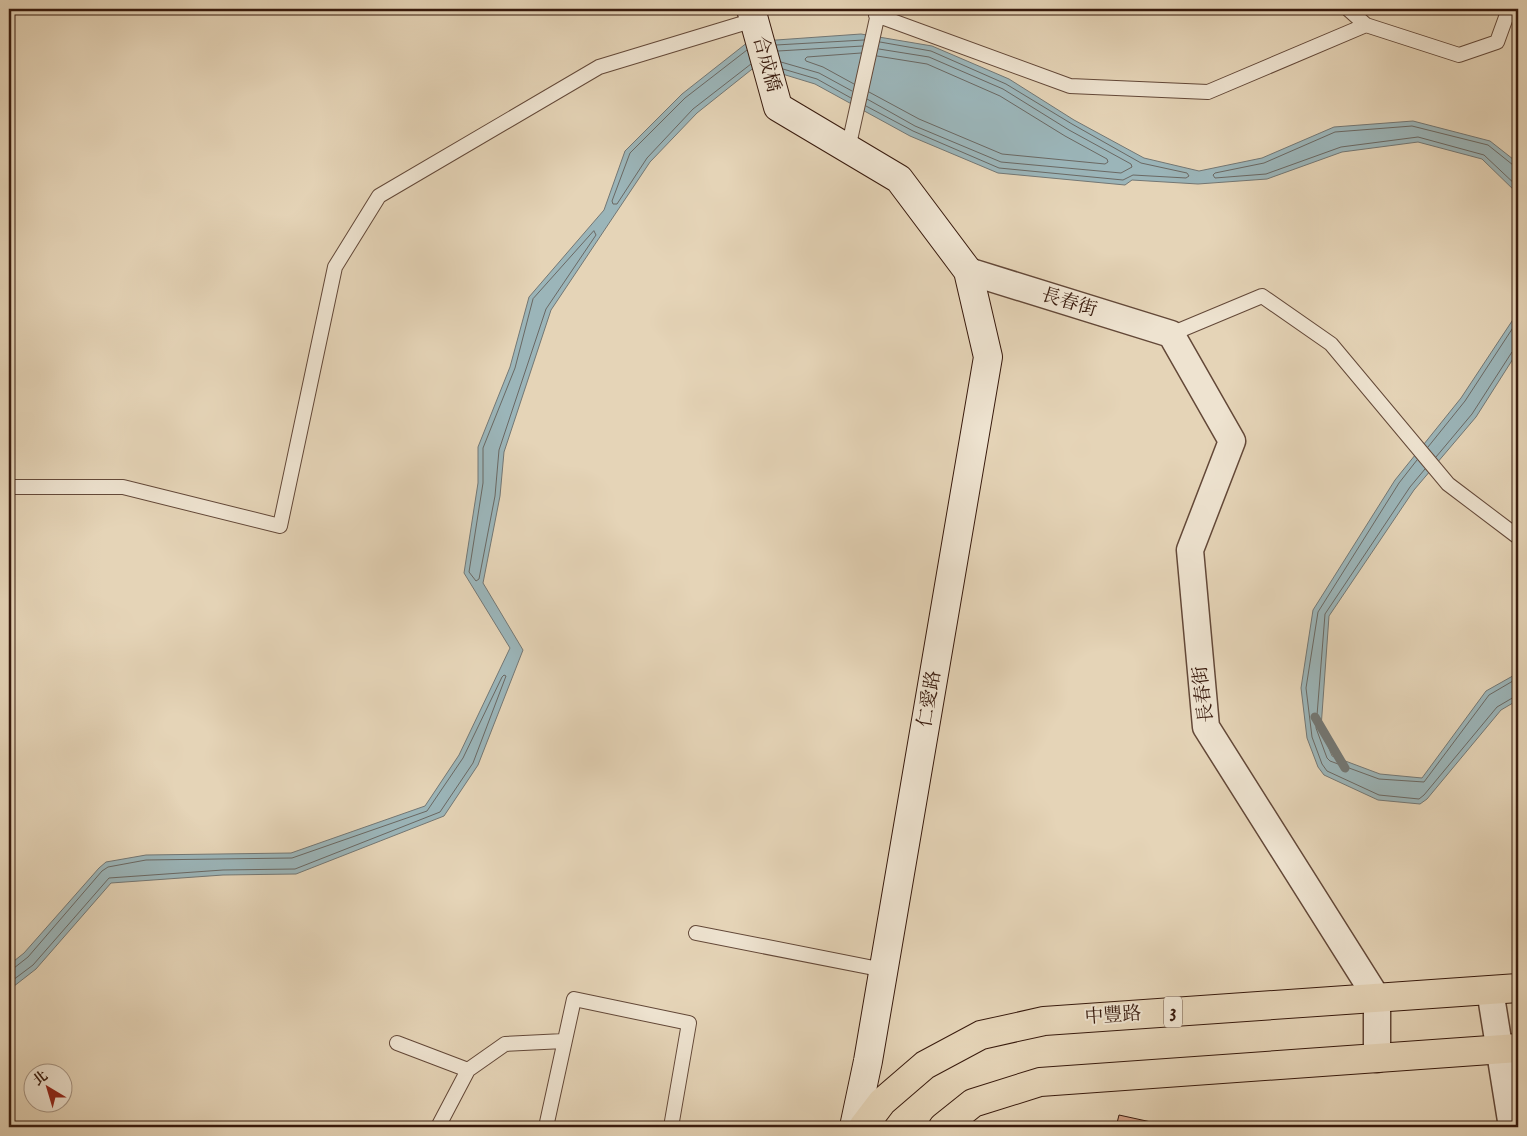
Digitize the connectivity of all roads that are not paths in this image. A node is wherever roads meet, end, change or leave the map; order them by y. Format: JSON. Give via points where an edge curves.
{"nodes":[{"id":1,"x":1348,"y":9,"type":"edge"},
{"id":2,"x":1509,"y":9,"type":"edge"},
{"id":3,"x":878,"y":12,"type":"edge"},
{"id":4,"x":752,"y":14,"type":"edge"},
{"id":5,"x":1366,"y":25,"type":"junction"},
{"id":6,"x":848,"y":149,"type":"junction"},
{"id":7,"x":968,"y":271,"type":"junction"},
{"id":8,"x":1171,"y":334,"type":"junction"},
{"id":9,"x":9,"y":486,"type":"edge"},
{"id":10,"x":1518,"y":537,"type":"edge"},
{"id":11,"x":696,"y":933,"type":"dead end"},
{"id":12,"x":884,"y":970,"type":"junction"},
{"id":13,"x":1518,"y":988,"type":"edge"},
{"id":14,"x":1490,"y":990,"type":"junction"},
{"id":15,"x":1376,"y":998,"type":"junction"},
{"id":16,"x":564,"y":1041,"type":"junction"},
{"id":17,"x":397,"y":1043,"type":"dead end"},
{"id":18,"x":1509,"y":1049,"type":"edge"},
{"id":19,"x":1377,"y":1059,"type":"junction"},
{"id":20,"x":468,"y":1070,"type":"junction"},
{"id":21,"x":438,"y":1127,"type":"edge"},
{"id":22,"x":546,"y":1127,"type":"edge"},
{"id":23,"x":672,"y":1127,"type":"edge"},
{"id":24,"x":854,"y":1127,"type":"edge"},
{"id":25,"x":863,"y":1127,"type":"edge"},
{"id":26,"x":943,"y":1127,"type":"edge"},
{"id":27,"x":1512,"y":1127,"type":"edge"}],
"edges":[{"from":1,"to":5,"type":"lane"},
{"from":2,"to":5,"type":"lane","via":[[1497,42],[1458,55]]},
{"from":3,"to":5,"type":"lane","via":[[1070,86],[1208,92]]},
{"from":3,"to":6,"type":"lane"},
{"from":4,"to":6,"type":"street","name":"合成橋","via":[[778,107]]},
{"from":4,"to":9,"type":"lane","via":[[598,67],[379,196],[334,267],[280,526],[123,487]]},
{"from":6,"to":7,"type":"street","via":[[899,178]]},
{"from":7,"to":8,"type":"street","name":"長春街"},
{"from":7,"to":12,"type":"street","name":"仁愛路","via":[[988,357]]},
{"from":8,"to":10,"type":"lane","via":[[1262,296],[1331,344],[1448,484]]},
{"from":8,"to":15,"type":"street","name":"長春街","via":[[1232,440],[1190,550],[1206,727]]},
{"from":11,"to":12,"type":"lane"},
{"from":12,"to":24,"type":"street","name":"仁愛路"},
{"from":13,"to":14,"type":"main road","name":"中豐路","number":"3"},
{"from":14,"to":15,"type":"main road","name":"中豐路","number":"3"},
{"from":14,"to":18,"type":"street"},
{"from":15,"to":19,"type":"street"},
{"from":15,"to":25,"type":"main road","name":"中豐路","number":"3","via":[[1044,1021],[980,1035],[925,1065],[882,1102]]},
{"from":16,"to":20,"type":"lane","via":[[505,1044]]},
{"from":16,"to":22,"type":"lane"},
{"from":16,"to":23,"type":"lane","via":[[574,999],[690,1023]]},
{"from":17,"to":20,"type":"lane"},
{"from":18,"to":19,"type":"main road"},
{"from":18,"to":27,"type":"street"},
{"from":19,"to":26,"type":"main road","via":[[1040,1082],[973,1103]]},
{"from":20,"to":21,"type":"lane"}]}
